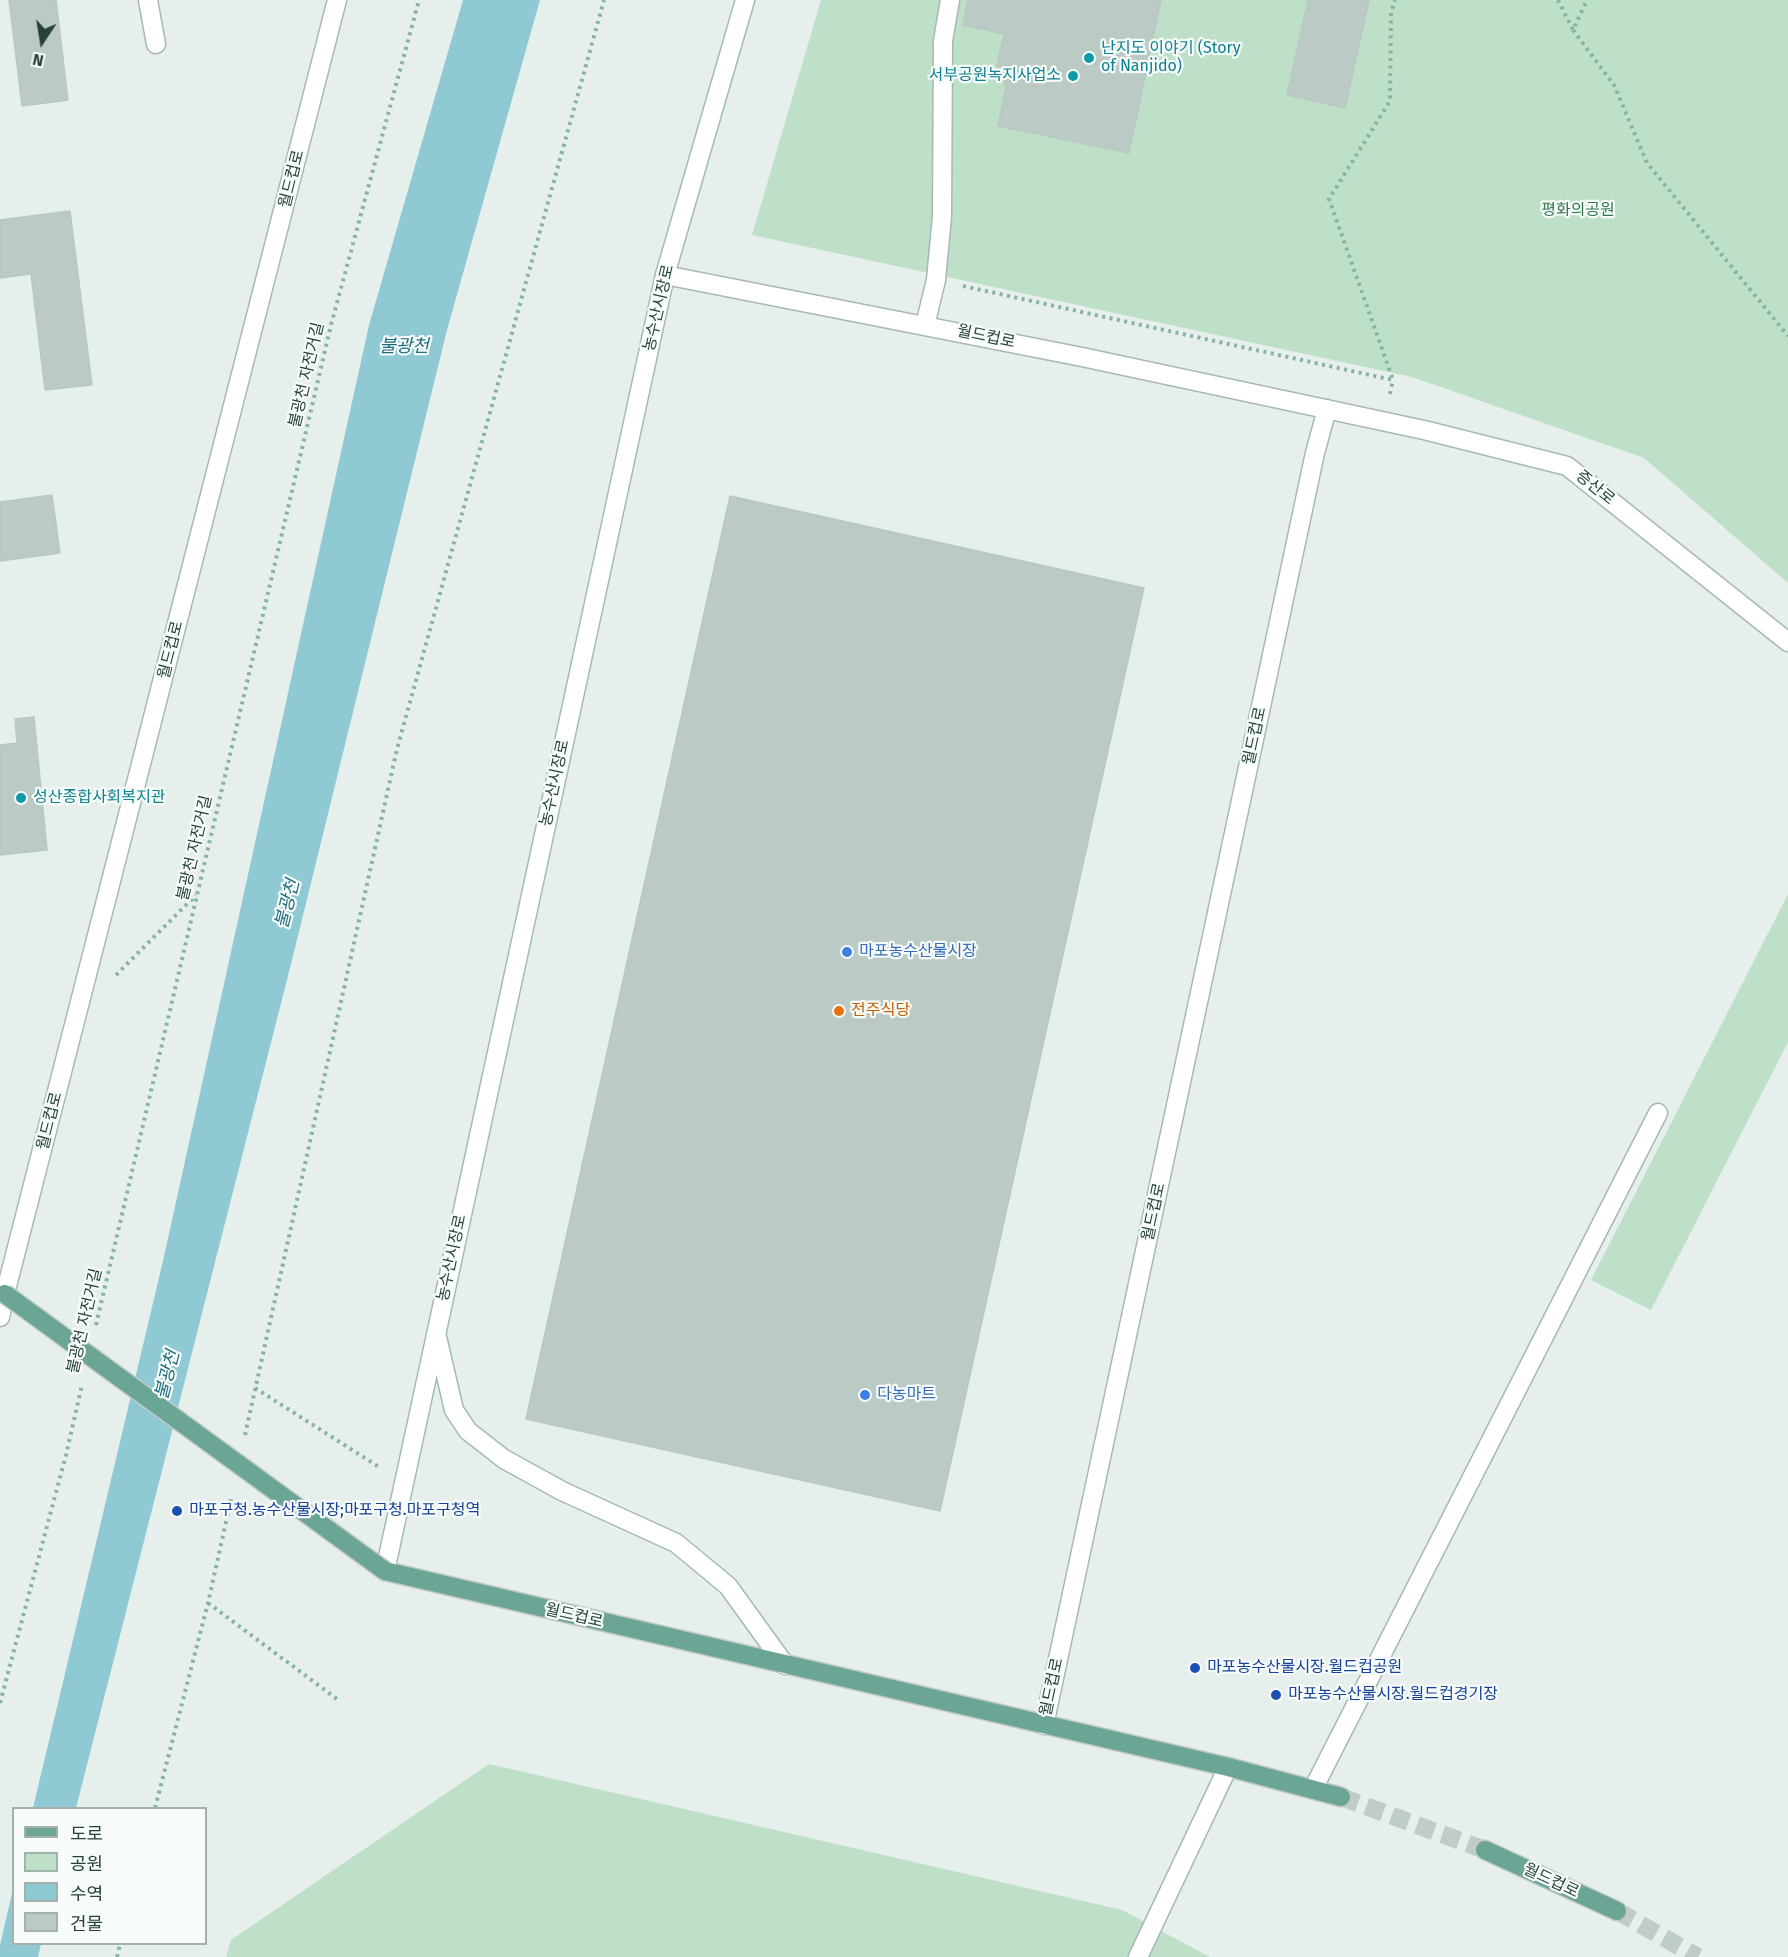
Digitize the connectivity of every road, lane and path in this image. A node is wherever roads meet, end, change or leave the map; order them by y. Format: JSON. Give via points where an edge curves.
{"nodes":[{"id":1,"x":148,"y":0,"type":"edge"},
{"id":2,"x":338,"y":0,"type":"edge"},
{"id":3,"x":419,"y":0,"type":"edge"},
{"id":4,"x":604,"y":0,"type":"edge"},
{"id":5,"x":746,"y":0,"type":"edge"},
{"id":6,"x":950,"y":0,"type":"edge"},
{"id":7,"x":1395,"y":0,"type":"edge"},
{"id":8,"x":1558,"y":0,"type":"edge"},
{"id":9,"x":1587,"y":0,"type":"edge"},
{"id":10,"x":1573,"y":30,"type":"junction"},
{"id":11,"x":156,"y":44,"type":"dead end"},
{"id":12,"x":665,"y":274,"type":"junction"},
{"id":13,"x":936,"y":280,"type":"junction"},
{"id":14,"x":925,"y":325,"type":"junction"},
{"id":15,"x":1788,"y":336,"type":"edge"},
{"id":16,"x":1327,"y":409,"type":"junction"},
{"id":17,"x":1788,"y":642,"type":"edge"},
{"id":18,"x":196,"y":894,"type":"junction"},
{"id":19,"x":109,"y":982,"type":"dead end"},
{"id":20,"x":1658,"y":1113,"type":"dead end"},
{"id":21,"x":3,"y":1292,"type":"edge"},
{"id":22,"x":0,"y":1317,"type":"edge"},
{"id":23,"x":96,"y":1327,"type":"dead end"},
{"id":24,"x":436,"y":1331,"type":"junction"},
{"id":25,"x":85,"y":1374,"type":"dead end"},
{"id":26,"x":255,"y":1388,"type":"junction"},
{"id":27,"x":243,"y":1445,"type":"dead end"},
{"id":28,"x":404,"y":1482,"type":"junction"},
{"id":29,"x":233,"y":1490,"type":"dead end"},
{"id":30,"x":385,"y":1572,"type":"junction"},
{"id":31,"x":208,"y":1603,"type":"junction"},
{"id":32,"x":785,"y":1665,"type":"junction"},
{"id":33,"x":336,"y":1699,"type":"dead end"},
{"id":34,"x":0,"y":1703,"type":"edge"},
{"id":35,"x":1044,"y":1725,"type":"junction"},
{"id":36,"x":1228,"y":1767,"type":"junction"},
{"id":37,"x":1313,"y":1789,"type":"junction"},
{"id":38,"x":1341,"y":1797,"type":"tunnel mouth"},
{"id":39,"x":156,"y":1807,"type":"edge"},
{"id":40,"x":1485,"y":1850,"type":"tunnel mouth"},
{"id":41,"x":1617,"y":1911,"type":"tunnel mouth"},
{"id":42,"x":1138,"y":1957,"type":"edge"}],
"edges":[{"from":1,"to":11,"type":"main road"},
{"from":2,"to":21,"type":"main road","name":"월드컵로"},
{"from":3,"to":18,"type":"path","name":"불광천 자전거길","via":[[331,325]]},
{"from":4,"to":26,"type":"path","via":[[397,749]]},
{"from":5,"to":12,"type":"main road","name":"농수산시장로"},
{"from":6,"to":13,"type":"main road","via":[[944,41],[942,216]]},
{"from":7,"to":13,"type":"path","via":[[1391,13],[1390,101],[1329,199],[1393,380]]},
{"from":8,"to":10,"type":"path"},
{"from":9,"to":10,"type":"path"},
{"from":10,"to":15,"type":"path","via":[[1614,85],[1647,164]]},
{"from":12,"to":14,"type":"main road","name":"월드컵로"},
{"from":12,"to":24,"type":"main road","name":"농수산시장로"},
{"from":13,"to":14,"type":"main road"},
{"from":14,"to":16,"type":"main road","name":"월드컵로"},
{"from":16,"to":17,"type":"main road","name":"증산로","via":[[1568,466]]},
{"from":16,"to":35,"type":"main road","name":"월드컵로"},
{"from":18,"to":19,"type":"path"},
{"from":18,"to":23,"type":"path","name":"불광천 자전거길"},
{"from":20,"to":37,"type":"main road"},
{"from":21,"to":22,"type":"main road","name":"월드컵로"},
{"from":21,"to":30,"type":"main road","bridge":true},
{"from":24,"to":28,"type":"main road","name":"농수산시장로"},
{"from":24,"to":32,"type":"main road","via":[[454,1410],[468,1431],[504,1459],[562,1491],[676,1543],[728,1586]]},
{"from":25,"to":34,"type":"path","name":"불광천 자전거길"},
{"from":26,"to":27,"type":"path"},
{"from":26,"to":28,"type":"path"},
{"from":28,"to":30,"type":"main road","name":"농수산시장로"},
{"from":29,"to":31,"type":"path"},
{"from":30,"to":32,"type":"main road","name":"월드컵로"},
{"from":31,"to":33,"type":"path"},
{"from":31,"to":39,"type":"path"},
{"from":32,"to":35,"type":"main road","name":"월드컵로"},
{"from":35,"to":36,"type":"main road","name":"월드컵로"},
{"from":36,"to":37,"type":"main road","name":"월드컵로"},
{"from":36,"to":42,"type":"main road"},
{"from":37,"to":38,"type":"main road","name":"월드컵로"},
{"from":40,"to":41,"type":"main road","name":"월드컵로"}]}
